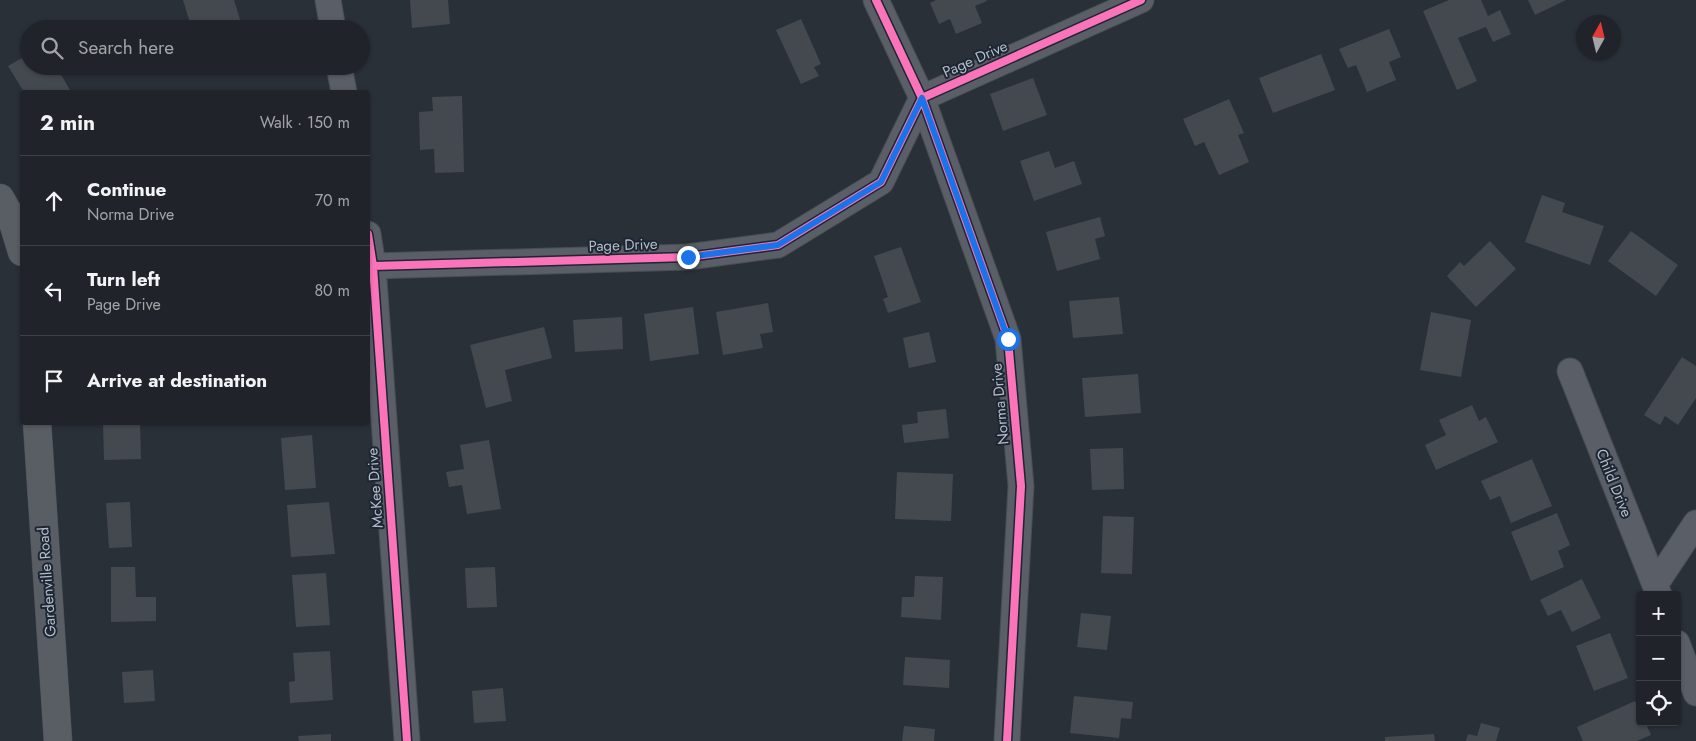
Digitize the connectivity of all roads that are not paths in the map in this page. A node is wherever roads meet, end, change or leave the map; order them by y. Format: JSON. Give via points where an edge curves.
{"nodes":[{"id":1,"x":328,"y":0,"type":"edge"},
{"id":2,"x":876,"y":0,"type":"edge"},
{"id":3,"x":1141,"y":0,"type":"edge"},
{"id":4,"x":331,"y":20,"type":"edge"},
{"id":5,"x":341,"y":75,"type":"edge"},
{"id":6,"x":344,"y":90,"type":"edge"},
{"id":7,"x":922,"y":98,"type":"junction"},
{"id":8,"x":4,"y":216,"type":"edge"},
{"id":9,"x":370,"y":247,"type":"edge"},
{"id":10,"x":20,"y":248,"type":"edge"},
{"id":11,"x":373,"y":266,"type":"junction"},
{"id":12,"x":1570,"y":370,"type":"dead end"},
{"id":13,"x":37,"y":425,"type":"edge"},
{"id":14,"x":1696,"y":524,"type":"edge"},
{"id":15,"x":1657,"y":590,"type":"edge"},
{"id":16,"x":1681,"y":654,"type":"edge"},
{"id":17,"x":1696,"y":693,"type":"edge"},
{"id":18,"x":58,"y":741,"type":"edge"},
{"id":19,"x":407,"y":741,"type":"edge"},
{"id":20,"x":1006,"y":741,"type":"edge"}],
"edges":[{"from":1,"to":4,"type":"street"},
{"from":2,"to":7,"type":"street","name":"Norma Drive"},
{"from":3,"to":7,"type":"street","name":"Page Drive"},
{"from":5,"to":6,"type":"street"},
{"from":7,"to":11,"type":"street","name":"Page Drive","via":[[881,182],[778,245],[688,257]]},
{"from":7,"to":20,"type":"street","name":"Norma Drive","via":[[1008,339],[1021,486]]},
{"from":8,"to":10,"type":"street"},
{"from":9,"to":11,"type":"street","name":"McKee Drive"},
{"from":11,"to":19,"type":"street","name":"McKee Drive"},
{"from":12,"to":15,"type":"street","name":"Child Drive"},
{"from":13,"to":18,"type":"street","name":"Gardenville Road"},
{"from":14,"to":15,"type":"street"},
{"from":16,"to":17,"type":"street"}]}
